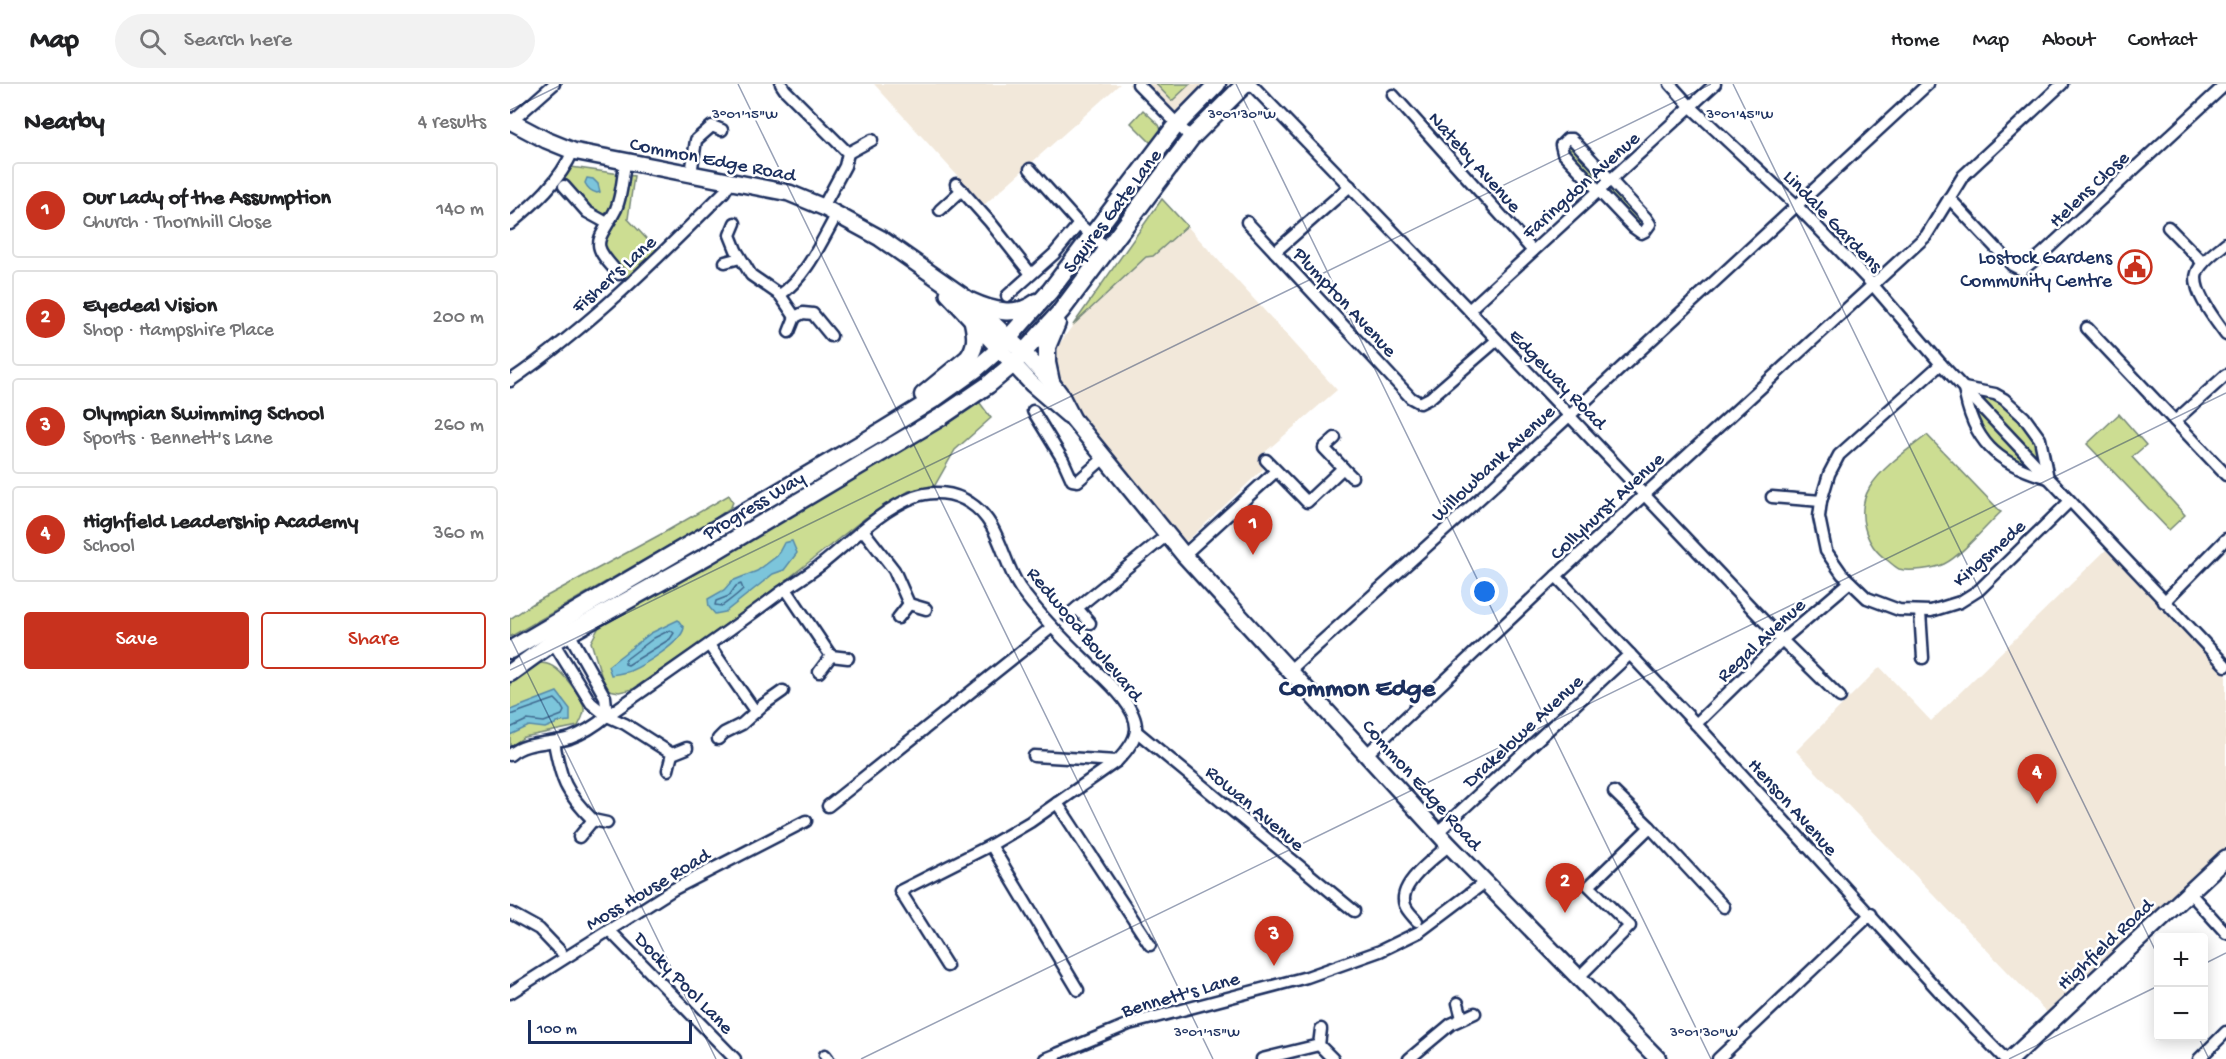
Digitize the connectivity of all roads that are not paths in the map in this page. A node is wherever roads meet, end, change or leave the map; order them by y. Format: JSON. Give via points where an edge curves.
{"nodes":[{"id":1,"x":554,"y":84,"type":"edge"},
{"id":2,"x":1138,"y":84,"type":"edge"},
{"id":3,"x":1217,"y":84,"type":"edge"},
{"id":4,"x":1245,"y":84,"type":"edge"},
{"id":5,"x":1251,"y":84,"type":"edge"},
{"id":6,"x":1670,"y":84,"type":"edge"},
{"id":7,"x":1715,"y":84,"type":"edge"},
{"id":8,"x":1928,"y":84,"type":"edge"},
{"id":9,"x":2062,"y":84,"type":"edge"},
{"id":10,"x":2226,"y":84,"type":"edge"},
{"id":11,"x":783,"y":87,"type":"edge"},
{"id":12,"x":773,"y":95,"type":"dead end"},
{"id":13,"x":1393,"y":95,"type":"dead end"},
{"id":14,"x":1690,"y":106,"type":"junction"},
{"id":15,"x":709,"y":113,"type":"dead end"},
{"id":16,"x":510,"y":121,"type":"edge"},
{"id":17,"x":1177,"y":124,"type":"junction"},
{"id":18,"x":1191,"y":138,"type":"junction"},
{"id":19,"x":872,"y":140,"type":"dead end"},
{"id":20,"x":573,"y":151,"type":"junction"},
{"id":21,"x":848,"y":153,"type":"junction"},
{"id":22,"x":625,"y":162,"type":"junction"},
{"id":23,"x":1030,"y":170,"type":"dead end"},
{"id":24,"x":691,"y":174,"type":"junction"},
{"id":25,"x":1611,"y":180,"type":"junction"},
{"id":26,"x":730,"y":182,"type":"junction"},
{"id":27,"x":564,"y":186,"type":"dead end"},
{"id":28,"x":1350,"y":186,"type":"junction"},
{"id":29,"x":1600,"y":191,"type":"junction"},
{"id":30,"x":1949,"y":198,"type":"junction"},
{"id":31,"x":1796,"y":205,"type":"junction"},
{"id":32,"x":823,"y":207,"type":"junction"},
{"id":33,"x":940,"y":210,"type":"dead end"},
{"id":34,"x":837,"y":214,"type":"junction"},
{"id":35,"x":1247,"y":222,"type":"dead end"},
{"id":36,"x":608,"y":223,"type":"junction"},
{"id":37,"x":735,"y":223,"type":"dead end"},
{"id":38,"x":510,"y":224,"type":"edge"},
{"id":39,"x":1079,"y":224,"type":"junction"},
{"id":40,"x":2168,"y":227,"type":"dead end"},
{"id":41,"x":1093,"y":236,"type":"junction"},
{"id":42,"x":2226,"y":243,"type":"edge"},
{"id":43,"x":1108,"y":250,"type":"junction"},
{"id":44,"x":1533,"y":251,"type":"junction"},
{"id":45,"x":1275,"y":252,"type":"junction"},
{"id":46,"x":740,"y":258,"type":"junction"},
{"id":47,"x":725,"y":262,"type":"dead end"},
{"id":48,"x":2203,"y":263,"type":"junction"},
{"id":49,"x":930,"y":273,"type":"junction"},
{"id":50,"x":619,"y":274,"type":"dead end"},
{"id":51,"x":1031,"y":274,"type":"junction"},
{"id":52,"x":1872,"y":284,"type":"junction"},
{"id":53,"x":1050,"y":291,"type":"junction"},
{"id":54,"x":780,"y":295,"type":"junction"},
{"id":55,"x":1007,"y":296,"type":"dead end"},
{"id":56,"x":970,"y":301,"type":"junction"},
{"id":57,"x":1469,"y":310,"type":"junction"},
{"id":58,"x":1061,"y":311,"type":"junction"},
{"id":59,"x":795,"y":317,"type":"junction"},
{"id":60,"x":973,"y":322,"type":"junction"},
{"id":61,"x":2087,"y":328,"type":"dead end"},
{"id":62,"x":789,"y":332,"type":"dead end"},
{"id":63,"x":2226,"y":335,"type":"edge"},
{"id":64,"x":831,"y":336,"type":"dead end"},
{"id":65,"x":1497,"y":340,"type":"junction"},
{"id":66,"x":1003,"y":344,"type":"junction"},
{"id":67,"x":1019,"y":359,"type":"junction"},
{"id":68,"x":1941,"y":364,"type":"junction"},
{"id":69,"x":2226,"y":375,"type":"edge"},
{"id":70,"x":510,"y":381,"type":"edge"},
{"id":71,"x":1051,"y":382,"type":"junction"},
{"id":72,"x":1964,"y":388,"type":"junction"},
{"id":73,"x":1033,"y":411,"type":"dead end"},
{"id":74,"x":1569,"y":415,"type":"junction"},
{"id":75,"x":1073,"y":419,"type":"junction"},
{"id":76,"x":900,"y":420,"type":"junction"},
{"id":77,"x":2175,"y":421,"type":"junction"},
{"id":78,"x":1335,"y":438,"type":"dead end"},
{"id":79,"x":1104,"y":458,"type":"junction"},
{"id":80,"x":1266,"y":460,"type":"dead end"},
{"id":81,"x":1343,"y":468,"type":"junction"},
{"id":82,"x":1276,"y":471,"type":"junction"},
{"id":83,"x":2226,"y":475,"type":"edge"},
{"id":84,"x":1352,"y":477,"type":"dead end"},
{"id":85,"x":2048,"y":478,"type":"junction"},
{"id":86,"x":1645,"y":494,"type":"junction"},
{"id":87,"x":1772,"y":496,"type":"dead end"},
{"id":88,"x":1821,"y":501,"type":"junction"},
{"id":89,"x":2070,"y":501,"type":"junction"},
{"id":90,"x":863,"y":530,"type":"junction"},
{"id":91,"x":1167,"y":535,"type":"junction"},
{"id":92,"x":2226,"y":539,"type":"edge"},
{"id":93,"x":1184,"y":555,"type":"junction"},
{"id":94,"x":1556,"y":576,"type":"junction"},
{"id":95,"x":1850,"y":582,"type":"junction"},
{"id":96,"x":786,"y":589,"type":"junction"},
{"id":97,"x":2164,"y":602,"type":"junction"},
{"id":98,"x":909,"y":604,"type":"junction"},
{"id":99,"x":1077,"y":608,"type":"junction"},
{"id":100,"x":926,"y":609,"type":"dead end"},
{"id":101,"x":1920,"y":612,"type":"junction"},
{"id":102,"x":569,"y":615,"type":"junction"},
{"id":103,"x":1067,"y":616,"type":"dead end"},
{"id":104,"x":898,"y":618,"type":"dead end"},
{"id":105,"x":1090,"y":623,"type":"dead end"},
{"id":106,"x":1052,"y":627,"type":"junction"},
{"id":107,"x":564,"y":638,"type":"junction"},
{"id":108,"x":1782,"y":640,"type":"junction"},
{"id":109,"x":710,"y":645,"type":"junction"},
{"id":110,"x":510,"y":650,"type":"edge"},
{"id":111,"x":1630,"y":654,"type":"junction"},
{"id":112,"x":831,"y":656,"type":"junction"},
{"id":113,"x":848,"y":658,"type":"dead end"},
{"id":114,"x":1923,"y":658,"type":"dead end"},
{"id":115,"x":510,"y":659,"type":"edge"},
{"id":116,"x":2226,"y":666,"type":"edge"},
{"id":117,"x":1290,"y":670,"type":"junction"},
{"id":118,"x":819,"y":672,"type":"dead end"},
{"id":119,"x":510,"y":673,"type":"edge"},
{"id":120,"x":783,"y":692,"type":"dead end"},
{"id":121,"x":1840,"y":698,"type":"dead end"},
{"id":122,"x":755,"y":711,"type":"junction"},
{"id":123,"x":607,"y":716,"type":"junction"},
{"id":124,"x":1696,"y":724,"type":"junction"},
{"id":125,"x":1136,"y":731,"type":"junction"},
{"id":126,"x":718,"y":739,"type":"dead end"},
{"id":127,"x":554,"y":742,"type":"junction"},
{"id":128,"x":687,"y":748,"type":"dead end"},
{"id":129,"x":672,"y":754,"type":"junction"},
{"id":130,"x":1367,"y":754,"type":"junction"},
{"id":131,"x":510,"y":755,"type":"edge"},
{"id":132,"x":1034,"y":756,"type":"dead end"},
{"id":133,"x":1117,"y":761,"type":"junction"},
{"id":134,"x":668,"y":770,"type":"dead end"},
{"id":135,"x":1614,"y":792,"type":"dead end"},
{"id":136,"x":1057,"y":803,"type":"junction"},
{"id":137,"x":828,"y":807,"type":"dead end"},
{"id":138,"x":593,"y":820,"type":"junction"},
{"id":139,"x":806,"y":821,"type":"dead end"},
{"id":140,"x":607,"y":823,"type":"dead end"},
{"id":141,"x":1650,"y":827,"type":"junction"},
{"id":142,"x":1438,"y":832,"type":"junction"},
{"id":143,"x":579,"y":837,"type":"dead end"},
{"id":144,"x":991,"y":845,"type":"junction"},
{"id":145,"x":1449,"y":845,"type":"junction"},
{"id":146,"x":2226,"y":858,"type":"edge"},
{"id":147,"x":1484,"y":882,"type":"junction"},
{"id":148,"x":2189,"y":892,"type":"junction"},
{"id":149,"x":1724,"y":907,"type":"dead end"},
{"id":150,"x":1354,"y":911,"type":"dead end"},
{"id":151,"x":510,"y":913,"type":"edge"},
{"id":152,"x":1871,"y":914,"type":"junction"},
{"id":153,"x":1417,"y":921,"type":"dead end"},
{"id":154,"x":609,"y":930,"type":"junction"},
{"id":155,"x":2226,"y":933,"type":"edge"},
{"id":156,"x":1150,"y":945,"type":"dead end"},
{"id":157,"x":560,"y":951,"type":"dead end"},
{"id":158,"x":947,"y":966,"type":"dead end"},
{"id":159,"x":1578,"y":978,"type":"junction"},
{"id":160,"x":1078,"y":990,"type":"dead end"},
{"id":161,"x":510,"y":993,"type":"edge"},
{"id":162,"x":1458,"y":1003,"type":"dead end"},
{"id":163,"x":1475,"y":1013,"type":"dead end"},
{"id":164,"x":1462,"y":1018,"type":"junction"},
{"id":165,"x":1322,"y":1029,"type":"dead end"},
{"id":166,"x":2226,"y":1032,"type":"edge"},
{"id":167,"x":1319,"y":1045,"type":"junction"},
{"id":168,"x":735,"y":1059,"type":"edge"},
{"id":169,"x":1045,"y":1059,"type":"edge"},
{"id":170,"x":1262,"y":1059,"type":"edge"},
{"id":171,"x":1333,"y":1059,"type":"edge"},
{"id":172,"x":1409,"y":1059,"type":"edge"},
{"id":173,"x":1658,"y":1059,"type":"edge"},
{"id":174,"x":1718,"y":1059,"type":"edge"},
{"id":175,"x":2005,"y":1059,"type":"edge"},
{"id":176,"x":2011,"y":1059,"type":"edge"},
{"id":177,"x":2199,"y":1059,"type":"edge"}],
"edges":[{"from":1,"to":16,"type":"street"},
{"from":2,"to":17,"type":"street"},
{"from":3,"to":17,"type":"main road","name":"Squires Gate Lane"},
{"from":4,"to":18,"type":"main road","name":"Squires Gate Lane"},
{"from":5,"to":28,"type":"street","name":"Edgeway Road"},
{"from":6,"to":14,"type":"street","name":"Lindale Gardens"},
{"from":7,"to":14,"type":"street","name":"Faringdon Avenue"},
{"from":8,"to":31,"type":"street","name":"Willowbank Avenue"},
{"from":9,"to":30,"type":"street","name":"Collyhurst Avenue","via":[[1963,176]]},
{"from":10,"to":30,"type":"street","name":"Helens Close","via":[[2022,270],[2012,265]]},
{"from":11,"to":12,"type":"street"},
{"from":11,"to":21,"type":"street"},
{"from":13,"to":44,"type":"street","name":"Nateby Avenue"},
{"from":14,"to":25,"type":"street","name":"Faringdon Avenue"},
{"from":14,"to":31,"type":"street","name":"Lindale Gardens"},
{"from":15,"to":24,"type":"street","via":[[717,128],[696,140]]},
{"from":16,"to":20,"type":"main road","name":"Common Edge Road"},
{"from":17,"to":18,"type":"street"},
{"from":17,"to":41,"type":"main road","name":"Squires Gate Lane"},
{"from":18,"to":43,"type":"main road","name":"Squires Gate Lane"},
{"from":19,"to":21,"type":"street"},
{"from":20,"to":22,"type":"main road","name":"Common Edge Road"},
{"from":20,"to":38,"type":"street","via":[[566,168]]},
{"from":21,"to":32,"type":"street"},
{"from":22,"to":24,"type":"main road","name":"Common Edge Road"},
{"from":22,"to":36,"type":"street","via":[[617,207]]},
{"from":23,"to":39,"type":"street"},
{"from":24,"to":26,"type":"main road","name":"Common Edge Road"},
{"from":25,"to":29,"type":"street","name":"Faringdon Avenue"},
{"from":25,"to":29,"type":"street","via":[[1572,139],[1563,142],[1563,153]]},
{"from":25,"to":29,"type":"street","via":[[1646,218],[1650,224],[1645,231],[1637,231]]},
{"from":26,"to":32,"type":"main road","name":"Common Edge Road","via":[[789,193]]},
{"from":26,"to":70,"type":"street","name":"Fisher's Lane","via":[[638,279]]},
{"from":27,"to":36,"type":"street","via":[[587,212]]},
{"from":28,"to":45,"type":"street"},
{"from":28,"to":57,"type":"street","name":"Edgeway Road"},
{"from":29,"to":44,"type":"street","name":"Faringdon Avenue"},
{"from":30,"to":52,"type":"street","name":"Collyhurst Avenue","via":[[1926,236]]},
{"from":31,"to":52,"type":"street","name":"Lindale Gardens"},
{"from":31,"to":74,"type":"street","name":"Willowbank Avenue"},
{"from":32,"to":34,"type":"main road","name":"Common Edge Road"},
{"from":33,"to":51,"type":"street","via":[[959,187]]},
{"from":34,"to":49,"type":"main road","name":"Common Edge Road"},
{"from":34,"to":54,"type":"street","via":[[805,269]]},
{"from":35,"to":45,"type":"street","name":"Plumpton Avenue"},
{"from":36,"to":50,"type":"street","via":[[601,234],[599,249]]},
{"from":37,"to":46,"type":"street","via":[[730,236]]},
{"from":39,"to":41,"type":"street"},
{"from":39,"to":51,"type":"street","name":"Squires Gate Lane"},
{"from":40,"to":48,"type":"street"},
{"from":41,"to":43,"type":"street"},
{"from":41,"to":53,"type":"main road","name":"Squires Gate Lane"},
{"from":42,"to":48,"type":"street"},
{"from":43,"to":58,"type":"main road","name":"Squires Gate Lane"},
{"from":44,"to":57,"type":"street","name":"Faringdon Avenue"},
{"from":45,"to":65,"type":"street","name":"Plumpton Avenue","via":[[1411,398],[1420,403],[1430,399]]},
{"from":46,"to":47,"type":"street"},
{"from":46,"to":54,"type":"street","via":[[751,275]]},
{"from":48,"to":63,"type":"street","via":[[2195,285]]},
{"from":49,"to":56,"type":"main road","name":"Common Edge Road"},
{"from":49,"to":60,"type":"main road","name":"Common Edge Road"},
{"from":51,"to":55,"type":"street","name":"Squires Gate Lane"},
{"from":52,"to":68,"type":"street","name":"Lindale Gardens"},
{"from":52,"to":86,"type":"street","name":"Collyhurst Avenue"},
{"from":53,"to":56,"type":"main road","via":[[1023,309],[993,311]]},
{"from":53,"to":66,"type":"main road","name":"Squires Gate Lane"},
{"from":54,"to":59,"type":"street"},
{"from":56,"to":66,"type":"main road","name":"Common Edge Road"},
{"from":57,"to":65,"type":"street","name":"Edgeway Road"},
{"from":58,"to":67,"type":"main road","name":"Squires Gate Lane"},
{"from":58,"to":71,"type":"main road","via":[[1047,347]]},
{"from":59,"to":62,"type":"street"},
{"from":59,"to":64,"type":"street","via":[[813,314]]},
{"from":60,"to":66,"type":"main road","name":"Common Edge Road"},
{"from":60,"to":76,"type":"main road","via":[[973,352],[915,401]]},
{"from":61,"to":77,"type":"street"},
{"from":65,"to":74,"type":"street","name":"Edgeway Road"},
{"from":66,"to":67,"type":"main road","name":"Common Edge Road"},
{"from":66,"to":76,"type":"main road","name":"Progress Way","via":[[966,377]]},
{"from":67,"to":71,"type":"main road","name":"Common Edge Road"},
{"from":67,"to":75,"type":"main road","name":"Common Edge Road","via":[[1050,402]]},
{"from":67,"to":107,"type":"main road","name":"Progress Way","via":[[964,403]]},
{"from":68,"to":72,"type":"street","name":"Lindale Gardens"},
{"from":68,"to":88,"type":"street","name":"Kingsmede","via":[[1839,455]]},
{"from":69,"to":77,"type":"street"},
{"from":71,"to":75,"type":"main road","name":"Common Edge Road"},
{"from":72,"to":85,"type":"street","name":"Lindale Gardens"},
{"from":72,"to":85,"type":"street","name":"Lindale Gardens","via":[[1968,413],[1986,443],[2014,466]]},
{"from":72,"to":85,"type":"street","via":[[1995,394],[2024,417],[2040,439]]},
{"from":73,"to":79,"type":"street","via":[[1072,480],[1078,481]]},
{"from":74,"to":86,"type":"street","name":"Edgeway Road"},
{"from":74,"to":117,"type":"street","name":"Willowbank Avenue"},
{"from":75,"to":79,"type":"main road","name":"Common Edge Road"},
{"from":76,"to":102,"type":"main road","name":"Progress Way"},
{"from":77,"to":83,"type":"street"},
{"from":78,"to":81,"type":"street","via":[[1324,448]]},
{"from":79,"to":91,"type":"main road","name":"Common Edge Road"},
{"from":80,"to":82,"type":"street"},
{"from":81,"to":82,"type":"street","via":[[1307,502]]},
{"from":81,"to":84,"type":"street"},
{"from":82,"to":93,"type":"street"},
{"from":85,"to":89,"type":"street","name":"Lindale Gardens"},
{"from":86,"to":94,"type":"street","name":"Collyhurst Avenue"},
{"from":86,"to":108,"type":"street","name":"Edgeway Road"},
{"from":87,"to":88,"type":"street"},
{"from":88,"to":95,"type":"street","name":"Kingsmede","via":[[1819,517],[1826,551]]},
{"from":89,"to":97,"type":"street","name":"Lindale Gardens"},
{"from":89,"to":101,"type":"street","name":"Kingsmede","via":[[1979,590],[1960,602]]},
{"from":90,"to":96,"type":"street","name":"Redwood Boulevard"},
{"from":90,"to":98,"type":"street","via":[[894,570]]},
{"from":90,"to":106,"type":"street","name":"Redwood Boulevard","via":[[906,501],[925,494],[948,494],[970,503],[989,521],[1019,586]]},
{"from":91,"to":93,"type":"main road","name":"Common Edge Road"},
{"from":91,"to":99,"type":"street"},
{"from":92,"to":97,"type":"street"},
{"from":93,"to":117,"type":"main road","name":"Common Edge Road"},
{"from":94,"to":111,"type":"street","name":"Henson Avenue"},
{"from":94,"to":130,"type":"street","name":"Collyhurst Avenue"},
{"from":95,"to":101,"type":"street","name":"Kingsmede","via":[[1867,598],[1899,610]]},
{"from":95,"to":108,"type":"street","name":"Regal Avenue"},
{"from":96,"to":109,"type":"street","name":"Redwood Boulevard"},
{"from":96,"to":112,"type":"street"},
{"from":97,"to":116,"type":"street","name":"Lindale Gardens"},
{"from":98,"to":100,"type":"street"},
{"from":98,"to":104,"type":"street"},
{"from":99,"to":103,"type":"street"},
{"from":99,"to":105,"type":"street"},
{"from":101,"to":114,"type":"street"},
{"from":102,"to":107,"type":"main road"},
{"from":102,"to":110,"type":"main road","name":"Progress Way"},
{"from":106,"to":125,"type":"street","name":"Redwood Boulevard","via":[[1123,699],[1133,713]]},
{"from":106,"to":137,"type":"street"},
{"from":107,"to":115,"type":"main road","via":[[539,639]]},
{"from":107,"to":119,"type":"main road","name":"Progress Way"},
{"from":107,"to":123,"type":"street","via":[[604,697]]},
{"from":107,"to":123,"type":"street","via":[[591,704]]},
{"from":108,"to":121,"type":"street","name":"Edgeway Road"},
{"from":108,"to":124,"type":"street","name":"Regal Avenue"},
{"from":109,"to":122,"type":"street"},
{"from":109,"to":123,"type":"street","name":"Redwood Boulevard"},
{"from":111,"to":124,"type":"street","name":"Henson Avenue"},
{"from":111,"to":142,"type":"street","name":"Drakelowe Avenue"},
{"from":112,"to":113,"type":"street"},
{"from":112,"to":118,"type":"street"},
{"from":117,"to":130,"type":"main road","name":"Common Edge Road"},
{"from":120,"to":122,"type":"street"},
{"from":122,"to":126,"type":"street"},
{"from":123,"to":127,"type":"street","name":"Redwood Boulevard","via":[[584,733]]},
{"from":123,"to":129,"type":"street"},
{"from":124,"to":152,"type":"street","name":"Henson Avenue"},
{"from":125,"to":133,"type":"street","name":"Redwood Boulevard","via":[[1129,749]]},
{"from":125,"to":150,"type":"street","name":"Rowan Avenue"},
{"from":127,"to":131,"type":"street","name":"Redwood Boulevard","via":[[521,748]]},
{"from":127,"to":138,"type":"street","via":[[565,786]]},
{"from":128,"to":129,"type":"street"},
{"from":129,"to":134,"type":"street"},
{"from":130,"to":142,"type":"main road","name":"Common Edge Road"},
{"from":132,"to":133,"type":"street"},
{"from":133,"to":136,"type":"street","name":"Redwood Boulevard"},
{"from":135,"to":141,"type":"street"},
{"from":136,"to":144,"type":"street","name":"Redwood Boulevard"},
{"from":136,"to":156,"type":"street"},
{"from":138,"to":140,"type":"street"},
{"from":138,"to":143,"type":"street"},
{"from":139,"to":154,"type":"street","name":"Moss House Road","via":[[674,889]]},
{"from":141,"to":149,"type":"street"},
{"from":141,"to":159,"type":"street","via":[[1589,886],[1630,926]]},
{"from":142,"to":145,"type":"main road","name":"Common Edge Road"},
{"from":144,"to":158,"type":"street","name":"Redwood Boulevard","via":[[900,891]]},
{"from":144,"to":160,"type":"street"},
{"from":145,"to":147,"type":"main road","name":"Common Edge Road"},
{"from":145,"to":153,"type":"street","via":[[1407,886],[1405,907]]},
{"from":146,"to":148,"type":"main road","name":"Highfield Road"},
{"from":147,"to":159,"type":"main road","name":"Common Edge Road"},
{"from":147,"to":169,"type":"street","name":"Bennett's Lane","via":[[1419,932],[1380,951],[1307,977],[1129,1024]]},
{"from":148,"to":155,"type":"street"},
{"from":148,"to":176,"type":"main road","name":"Highfield Road"},
{"from":151,"to":157,"type":"street","via":[[539,929]]},
{"from":152,"to":174,"type":"street"},
{"from":152,"to":175,"type":"street","name":"Henson Avenue"},
{"from":154,"to":161,"type":"street","name":"Moss House Road"},
{"from":154,"to":168,"type":"street","name":"Docky Pool Lane"},
{"from":159,"to":173,"type":"main road","name":"Common Edge Road"},
{"from":162,"to":164,"type":"street"},
{"from":163,"to":164,"type":"street"},
{"from":164,"to":172,"type":"street"},
{"from":165,"to":167,"type":"street"},
{"from":166,"to":177,"type":"street"},
{"from":167,"to":170,"type":"street"},
{"from":167,"to":171,"type":"street"}]}
